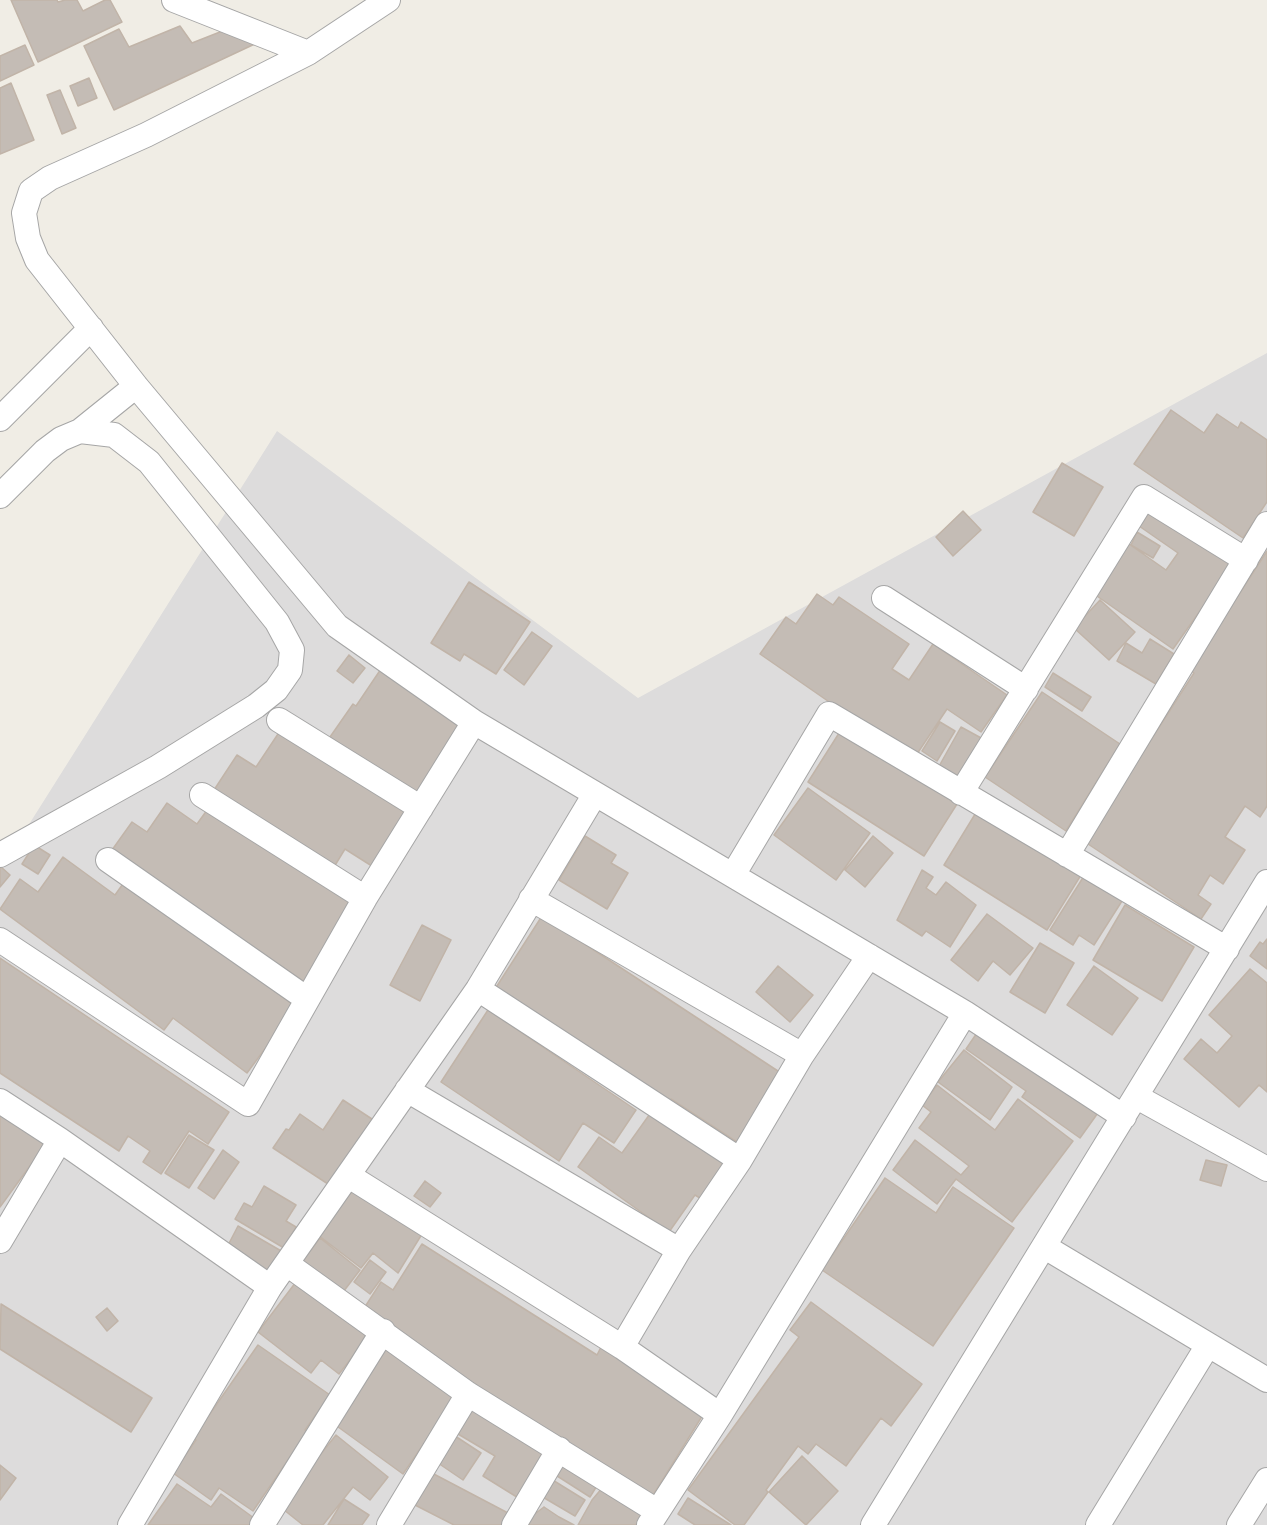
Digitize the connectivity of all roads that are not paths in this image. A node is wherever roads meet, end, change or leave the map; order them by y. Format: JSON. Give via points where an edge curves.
{"nodes":[{"id":1,"x":174,"y":0,"type":"edge"},
{"id":2,"x":388,"y":0,"type":"edge"},
{"id":3,"x":308,"y":53,"type":"junction"},
{"id":4,"x":90,"y":328,"type":"junction"},
{"id":5,"x":136,"y":387,"type":"junction"},
{"id":6,"x":0,"y":419,"type":"edge"},
{"id":7,"x":80,"y":431,"type":"junction"},
{"id":8,"x":0,"y":496,"type":"edge"},
{"id":9,"x":1267,"y":524,"type":"edge"},
{"id":10,"x":1246,"y":560,"type":"junction"},
{"id":11,"x":884,"y":598,"type":"dead end"},
{"id":12,"x":1026,"y":689,"type":"junction"},
{"id":13,"x":279,"y":720,"type":"dead end"},
{"id":14,"x":474,"y":722,"type":"junction"},
{"id":15,"x":961,"y":793,"type":"junction"},
{"id":16,"x":595,"y":794,"type":"junction"},
{"id":17,"x":202,"y":795,"type":"dead end"},
{"id":18,"x":421,"y":808,"type":"junction"},
{"id":19,"x":0,"y":855,"type":"edge"},
{"id":20,"x":1067,"y":855,"type":"junction"},
{"id":21,"x":108,"y":860,"type":"dead end"},
{"id":22,"x":733,"y":875,"type":"junction"},
{"id":23,"x":1267,"y":882,"type":"edge"},
{"id":24,"x":365,"y":898,"type":"junction"},
{"id":25,"x":531,"y":899,"type":"junction"},
{"id":26,"x":0,"y":940,"type":"edge"},
{"id":27,"x":1227,"y":949,"type":"junction"},
{"id":28,"x":869,"y":956,"type":"junction"},
{"id":29,"x":478,"y":989,"type":"junction"},
{"id":30,"x":307,"y":999,"type":"junction"},
{"id":31,"x":965,"y":1013,"type":"junction"},
{"id":32,"x":802,"y":1056,"type":"junction"},
{"id":33,"x":407,"y":1090,"type":"junction"},
{"id":34,"x":0,"y":1101,"type":"edge"},
{"id":35,"x":1130,"y":1107,"type":"junction"},
{"id":36,"x":60,"y":1140,"type":"junction"},
{"id":37,"x":740,"y":1160,"type":"junction"},
{"id":38,"x":1267,"y":1169,"type":"edge"},
{"id":39,"x":349,"y":1176,"type":"junction"},
{"id":40,"x":0,"y":1241,"type":"edge"},
{"id":41,"x":1045,"y":1247,"type":"junction"},
{"id":42,"x":679,"y":1250,"type":"junction"},
{"id":43,"x":287,"y":1264,"type":"junction"},
{"id":44,"x":270,"y":1287,"type":"junction"},
{"id":45,"x":383,"y":1331,"type":"junction"},
{"id":46,"x":1208,"y":1345,"type":"junction"},
{"id":47,"x":622,"y":1347,"type":"junction"},
{"id":48,"x":1267,"y":1380,"type":"edge"},
{"id":49,"x":468,"y":1394,"type":"junction"},
{"id":50,"x":720,"y":1415,"type":"junction"},
{"id":51,"x":559,"y":1449,"type":"junction"},
{"id":52,"x":1267,"y":1480,"type":"edge"},
{"id":53,"x":653,"y":1518,"type":"edge"},
{"id":54,"x":130,"y":1525,"type":"edge"},
{"id":55,"x":262,"y":1525,"type":"edge"},
{"id":56,"x":389,"y":1525,"type":"edge"},
{"id":57,"x":514,"y":1525,"type":"edge"},
{"id":58,"x":873,"y":1525,"type":"edge"},
{"id":59,"x":1098,"y":1525,"type":"edge"},
{"id":60,"x":1239,"y":1525,"type":"edge"}],
"edges":[{"from":1,"to":3,"type":"street"},
{"from":2,"to":3,"type":"street"},
{"from":3,"to":4,"type":"street","via":[[146,135],[50,178],[31,191],[24,213],[37,260]]},
{"from":4,"to":5,"type":"street"},
{"from":4,"to":6,"type":"street"},
{"from":5,"to":7,"type":"street"},
{"from":5,"to":14,"type":"street","via":[[337,626]]},
{"from":7,"to":8,"type":"street","via":[[45,451]]},
{"from":7,"to":19,"type":"street","via":[[114,435],[149,462],[277,622],[292,650],[290,670],[276,690],[256,706],[158,767]]},
{"from":9,"to":10,"type":"street"},
{"from":10,"to":12,"type":"street","via":[[1144,497]]},
{"from":10,"to":20,"type":"street"},
{"from":11,"to":12,"type":"street"},
{"from":12,"to":15,"type":"street"},
{"from":13,"to":18,"type":"street"},
{"from":14,"to":16,"type":"street"},
{"from":14,"to":18,"type":"street"},
{"from":15,"to":20,"type":"street"},
{"from":15,"to":22,"type":"street","via":[[829,714]]},
{"from":16,"to":22,"type":"street"},
{"from":16,"to":25,"type":"street"},
{"from":17,"to":24,"type":"street"},
{"from":18,"to":24,"type":"street"},
{"from":20,"to":27,"type":"street"},
{"from":21,"to":30,"type":"street"},
{"from":22,"to":28,"type":"street"},
{"from":23,"to":27,"type":"street"},
{"from":24,"to":30,"type":"street"},
{"from":25,"to":29,"type":"street"},
{"from":25,"to":32,"type":"street"},
{"from":26,"to":30,"type":"street","via":[[248,1104]]},
{"from":27,"to":35,"type":"street"},
{"from":28,"to":31,"type":"street"},
{"from":28,"to":32,"type":"street"},
{"from":29,"to":33,"type":"street"},
{"from":29,"to":37,"type":"street"},
{"from":31,"to":35,"type":"street"},
{"from":31,"to":50,"type":"street"},
{"from":32,"to":37,"type":"street"},
{"from":33,"to":39,"type":"street"},
{"from":33,"to":42,"type":"street"},
{"from":34,"to":36,"type":"street"},
{"from":35,"to":38,"type":"street"},
{"from":35,"to":41,"type":"street"},
{"from":36,"to":40,"type":"street"},
{"from":36,"to":44,"type":"street"},
{"from":37,"to":42,"type":"street"},
{"from":39,"to":43,"type":"street"},
{"from":39,"to":47,"type":"street"},
{"from":41,"to":46,"type":"street"},
{"from":41,"to":58,"type":"street"},
{"from":42,"to":47,"type":"street"},
{"from":43,"to":44,"type":"street"},
{"from":43,"to":45,"type":"street"},
{"from":44,"to":54,"type":"street"},
{"from":45,"to":49,"type":"street"},
{"from":45,"to":55,"type":"street"},
{"from":46,"to":48,"type":"street"},
{"from":46,"to":59,"type":"street"},
{"from":47,"to":50,"type":"street"},
{"from":49,"to":51,"type":"street"},
{"from":49,"to":56,"type":"street"},
{"from":50,"to":53,"type":"street"},
{"from":51,"to":53,"type":"street"},
{"from":51,"to":57,"type":"street"},
{"from":52,"to":60,"type":"street"}]}
